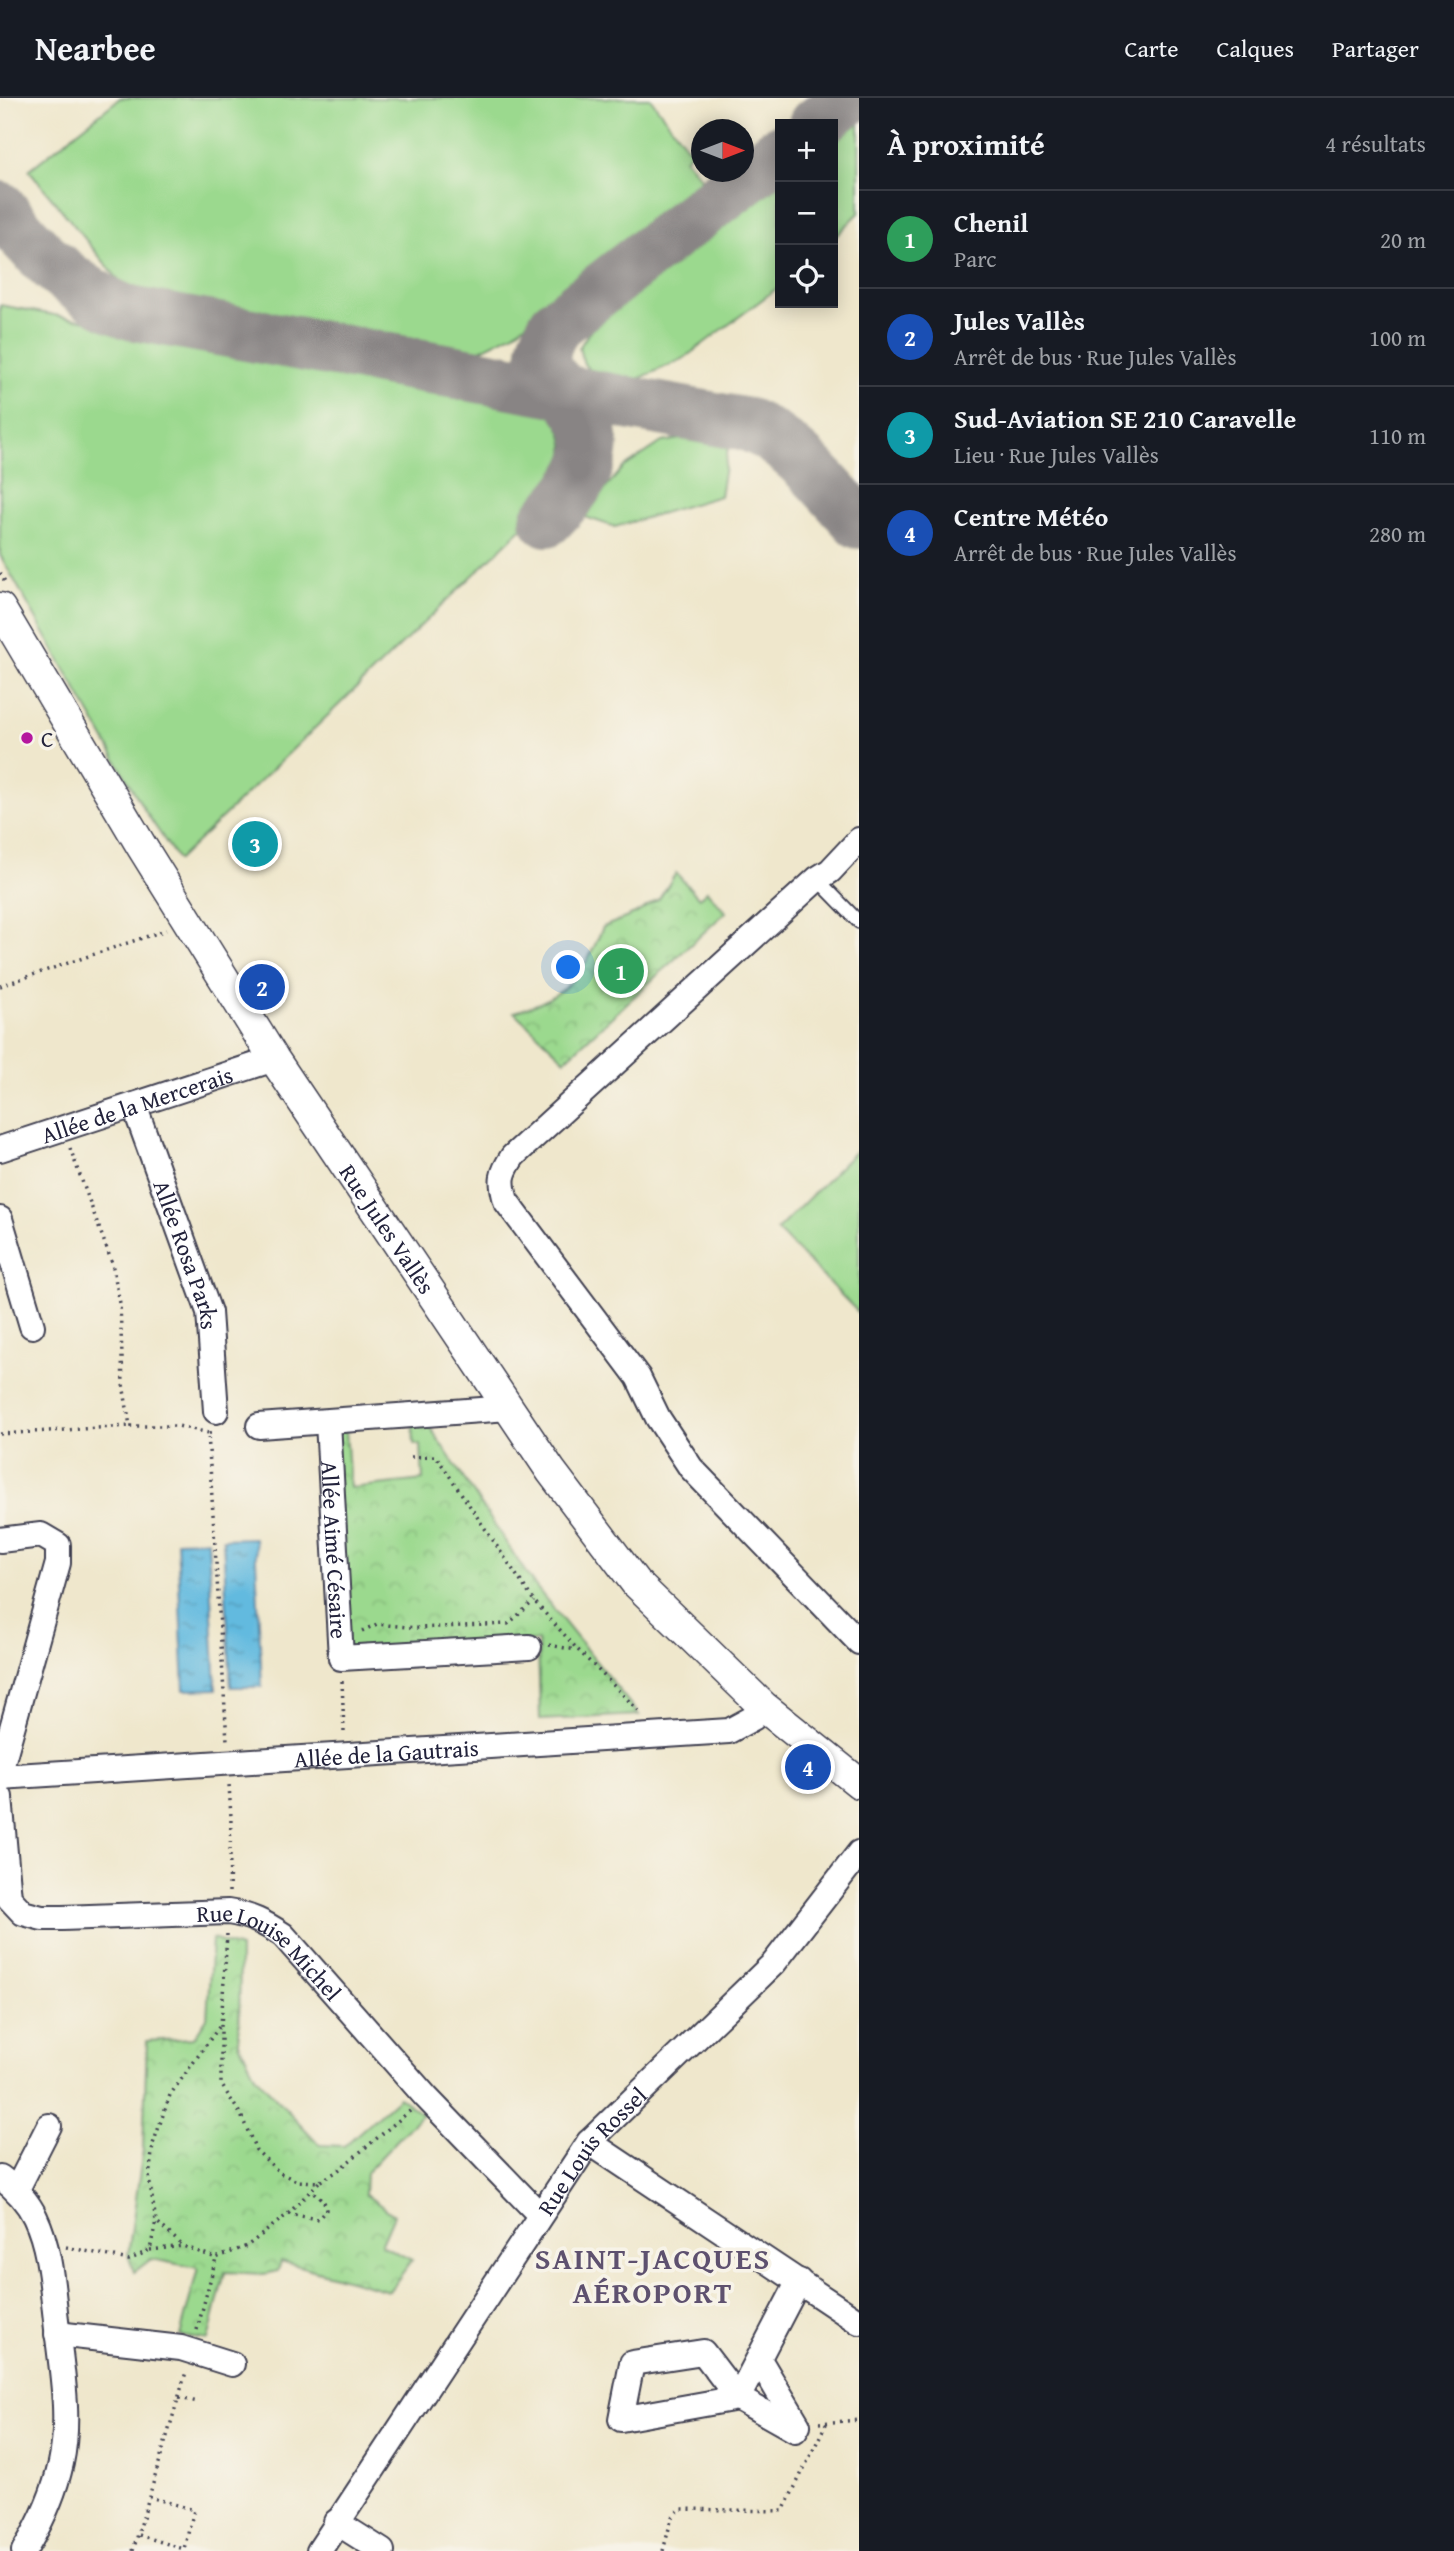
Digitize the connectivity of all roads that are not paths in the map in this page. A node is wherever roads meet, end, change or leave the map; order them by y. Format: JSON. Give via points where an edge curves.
{"nodes":[{"id":1,"x":0,"y":608,"type":"edge"},
{"id":2,"x":859,"y":840,"type":"edge"},
{"id":3,"x":817,"y":879,"type":"junction"},
{"id":4,"x":859,"y":922,"type":"edge"},
{"id":5,"x":274,"y":1059,"type":"junction"},
{"id":6,"x":134,"y":1105,"type":"junction"},
{"id":7,"x":0,"y":1149,"type":"edge"},
{"id":8,"x":0,"y":1219,"type":"edge"},
{"id":9,"x":32,"y":1326,"type":"dead end"},
{"id":10,"x":509,"y":1408,"type":"junction"},
{"id":11,"x":328,"y":1422,"type":"junction"},
{"id":12,"x":215,"y":1425,"type":"road end"},
{"id":13,"x":259,"y":1426,"type":"dead end"},
{"id":14,"x":0,"y":1540,"type":"edge"},
{"id":15,"x":859,"y":1642,"type":"edge"},
{"id":16,"x":529,"y":1647,"type":"road end"},
{"id":17,"x":764,"y":1707,"type":"junction"},
{"id":18,"x":0,"y":1771,"type":"edge"},
{"id":19,"x":0,"y":1777,"type":"edge"},
{"id":20,"x":859,"y":1783,"type":"edge"},
{"id":21,"x":0,"y":1797,"type":"edge"},
{"id":22,"x":859,"y":1853,"type":"edge"},
{"id":23,"x":49,"y":2126,"type":"dead end"},
{"id":24,"x":589,"y":2142,"type":"junction"},
{"id":25,"x":8,"y":2183,"type":"edge"},
{"id":26,"x":539,"y":2214,"type":"junction"},
{"id":27,"x":799,"y":2281,"type":"junction"},
{"id":28,"x":859,"y":2322,"type":"edge"},
{"id":29,"x":57,"y":2334,"type":"junction"},
{"id":30,"x":760,"y":2361,"type":"junction"},
{"id":31,"x":232,"y":2364,"type":"dead end"},
{"id":32,"x":336,"y":2522,"type":"junction"},
{"id":33,"x":24,"y":2551,"type":"edge"},
{"id":34,"x":319,"y":2551,"type":"edge"},
{"id":35,"x":382,"y":2551,"type":"edge"}],
"edges":[{"from":1,"to":5,"type":"street","name":"Rue Jules Vallès"},
{"from":2,"to":3,"type":"street"},
{"from":3,"to":4,"type":"lane"},
{"from":3,"to":15,"type":"street","via":[[513,1156],[503,1171],[502,1186],[506,1201],[638,1377],[691,1468]]},
{"from":5,"to":6,"type":"street","name":"Allée de la Mercerais"},
{"from":5,"to":10,"type":"street","name":"Rue Jules Vallès"},
{"from":6,"to":7,"type":"street","name":"Allée de la Mercerais"},
{"from":6,"to":12,"type":"street","name":"Allée Rosa Parks","via":[[209,1312]]},
{"from":8,"to":9,"type":"street"},
{"from":10,"to":11,"type":"street"},
{"from":10,"to":17,"type":"street","name":"Rue Jules Vallès","via":[[635,1582]]},
{"from":11,"to":13,"type":"street"},
{"from":11,"to":16,"type":"street","name":"Allée Aimé Césaire","via":[[341,1658]]},
{"from":14,"to":18,"type":"street","via":[[41,1535],[58,1545],[58,1563]]},
{"from":17,"to":19,"type":"street","name":"Allée de la Gautrais","via":[[729,1731]]},
{"from":17,"to":20,"type":"street","name":"Rue Jules Vallès"},
{"from":21,"to":26,"type":"street","name":"Rue Louise Michel","via":[[9,1898],[23,1913],[62,1918],[228,1912],[264,1922],[284,1935],[426,2097]]},
{"from":22,"to":24,"type":"street","name":"Rue Louis Rossel","via":[[774,1963]]},
{"from":23,"to":25,"type":"street"},
{"from":24,"to":26,"type":"street","name":"Rue Louis Rossel"},
{"from":24,"to":27,"type":"street"},
{"from":25,"to":29,"type":"street","via":[[34,2216],[44,2242]]},
{"from":26,"to":32,"type":"street","name":"Rue Louis Rossel"},
{"from":27,"to":28,"type":"street"},
{"from":27,"to":30,"type":"street"},
{"from":29,"to":31,"type":"street","via":[[181,2347]]},
{"from":29,"to":33,"type":"street","via":[[66,2409],[61,2460],[52,2497]]},
{"from":30,"to":30,"type":"street","via":[[798,2425],[795,2430],[738,2398]]},
{"from":32,"to":34,"type":"street","name":"Rue Louis Rossel"},
{"from":32,"to":35,"type":"street"}]}
